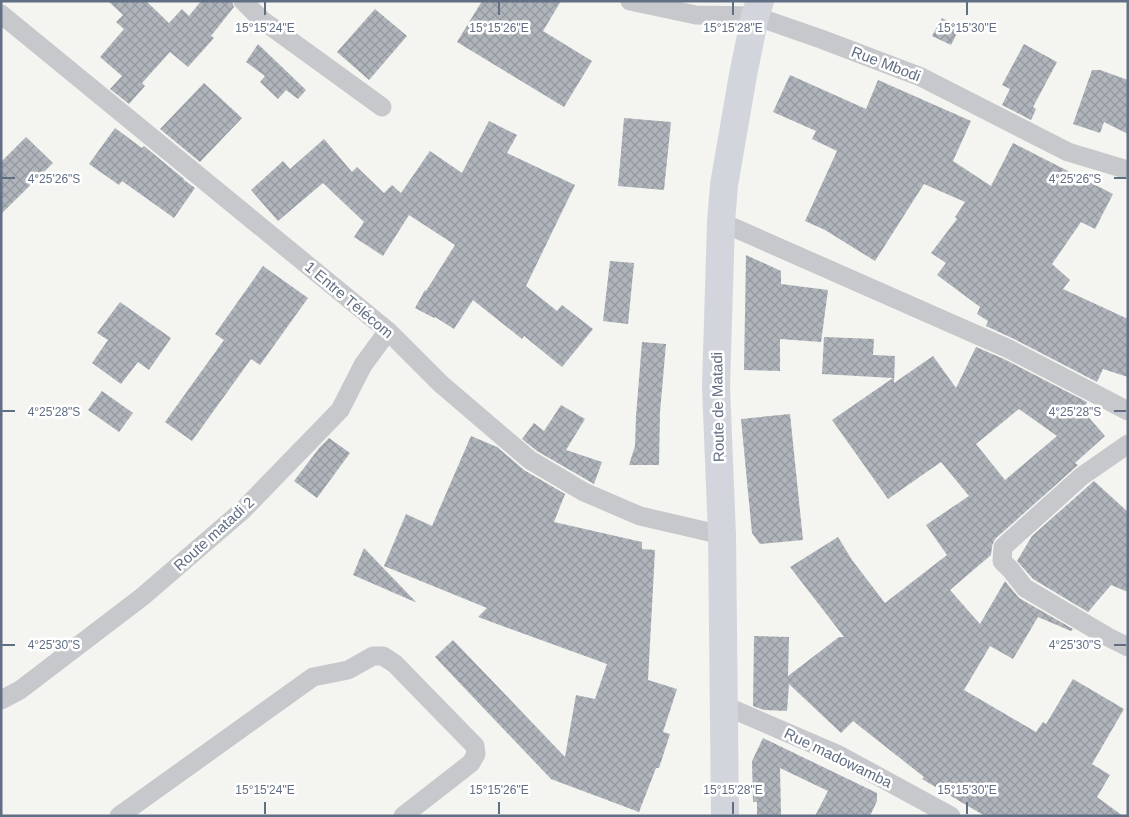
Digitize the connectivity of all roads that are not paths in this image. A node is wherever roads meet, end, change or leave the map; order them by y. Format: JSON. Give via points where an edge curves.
{"nodes":[{"id":1,"x":243,"y":1,"type":"edge"},
{"id":2,"x":630,"y":1,"type":"edge"},
{"id":3,"x":758,"y":9,"type":"edge"},
{"id":4,"x":1,"y":14,"type":"edge"},
{"id":5,"x":382,"y":107,"type":"dead end"},
{"id":6,"x":1128,"y":170,"type":"edge"},
{"id":7,"x":721,"y":222,"type":"junction"},
{"id":8,"x":388,"y":331,"type":"junction"},
{"id":9,"x":1128,"y":411,"type":"edge"},
{"id":10,"x":1128,"y":444,"type":"edge"},
{"id":11,"x":722,"y":535,"type":"junction"},
{"id":12,"x":1128,"y":647,"type":"edge"},
{"id":13,"x":1,"y":700,"type":"edge"},
{"id":14,"x":723,"y":705,"type":"junction"},
{"id":15,"x":119,"y":816,"type":"edge"},
{"id":16,"x":404,"y":816,"type":"edge"},
{"id":17,"x":725,"y":816,"type":"edge"},
{"id":18,"x":951,"y":816,"type":"edge"}],
"edges":[{"from":1,"to":5,"type":"street","via":[[262,20]]},
{"from":2,"to":3,"type":"street","name":"Rue Mbodi","via":[[696,15]]},
{"from":3,"to":6,"type":"street","name":"Rue Mbodi","via":[[821,39],[921,77],[1068,152]]},
{"from":3,"to":7,"type":"highway","name":"Route de Matadi","via":[[743,75],[724,185]]},
{"from":4,"to":8,"type":"street","name":"1 Entre Télécom"},
{"from":7,"to":9,"type":"street","via":[[1009,349]]},
{"from":7,"to":11,"type":"highway","name":"Route de Matadi","via":[[716,387]]},
{"from":8,"to":11,"type":"street","name":"1 Entre Télécom","via":[[441,384],[530,460],[584,492],[640,516]]},
{"from":8,"to":13,"type":"street","name":"Route matadi 2","via":[[363,365],[340,410],[244,510],[142,597],[20,690]]},
{"from":10,"to":12,"type":"street","via":[[1082,476],[1004,547],[1002,561],[1024,588]]},
{"from":11,"to":14,"type":"highway","name":"Route de Matadi"},
{"from":14,"to":17,"type":"highway","name":"Route de Matadi"},
{"from":14,"to":18,"type":"street","name":"Rue madowamba","via":[[839,756]]},
{"from":15,"to":16,"type":"street","via":[[313,677],[348,670],[373,656],[383,656],[395,664],[475,746],[476,754],[471,763]]}]}
